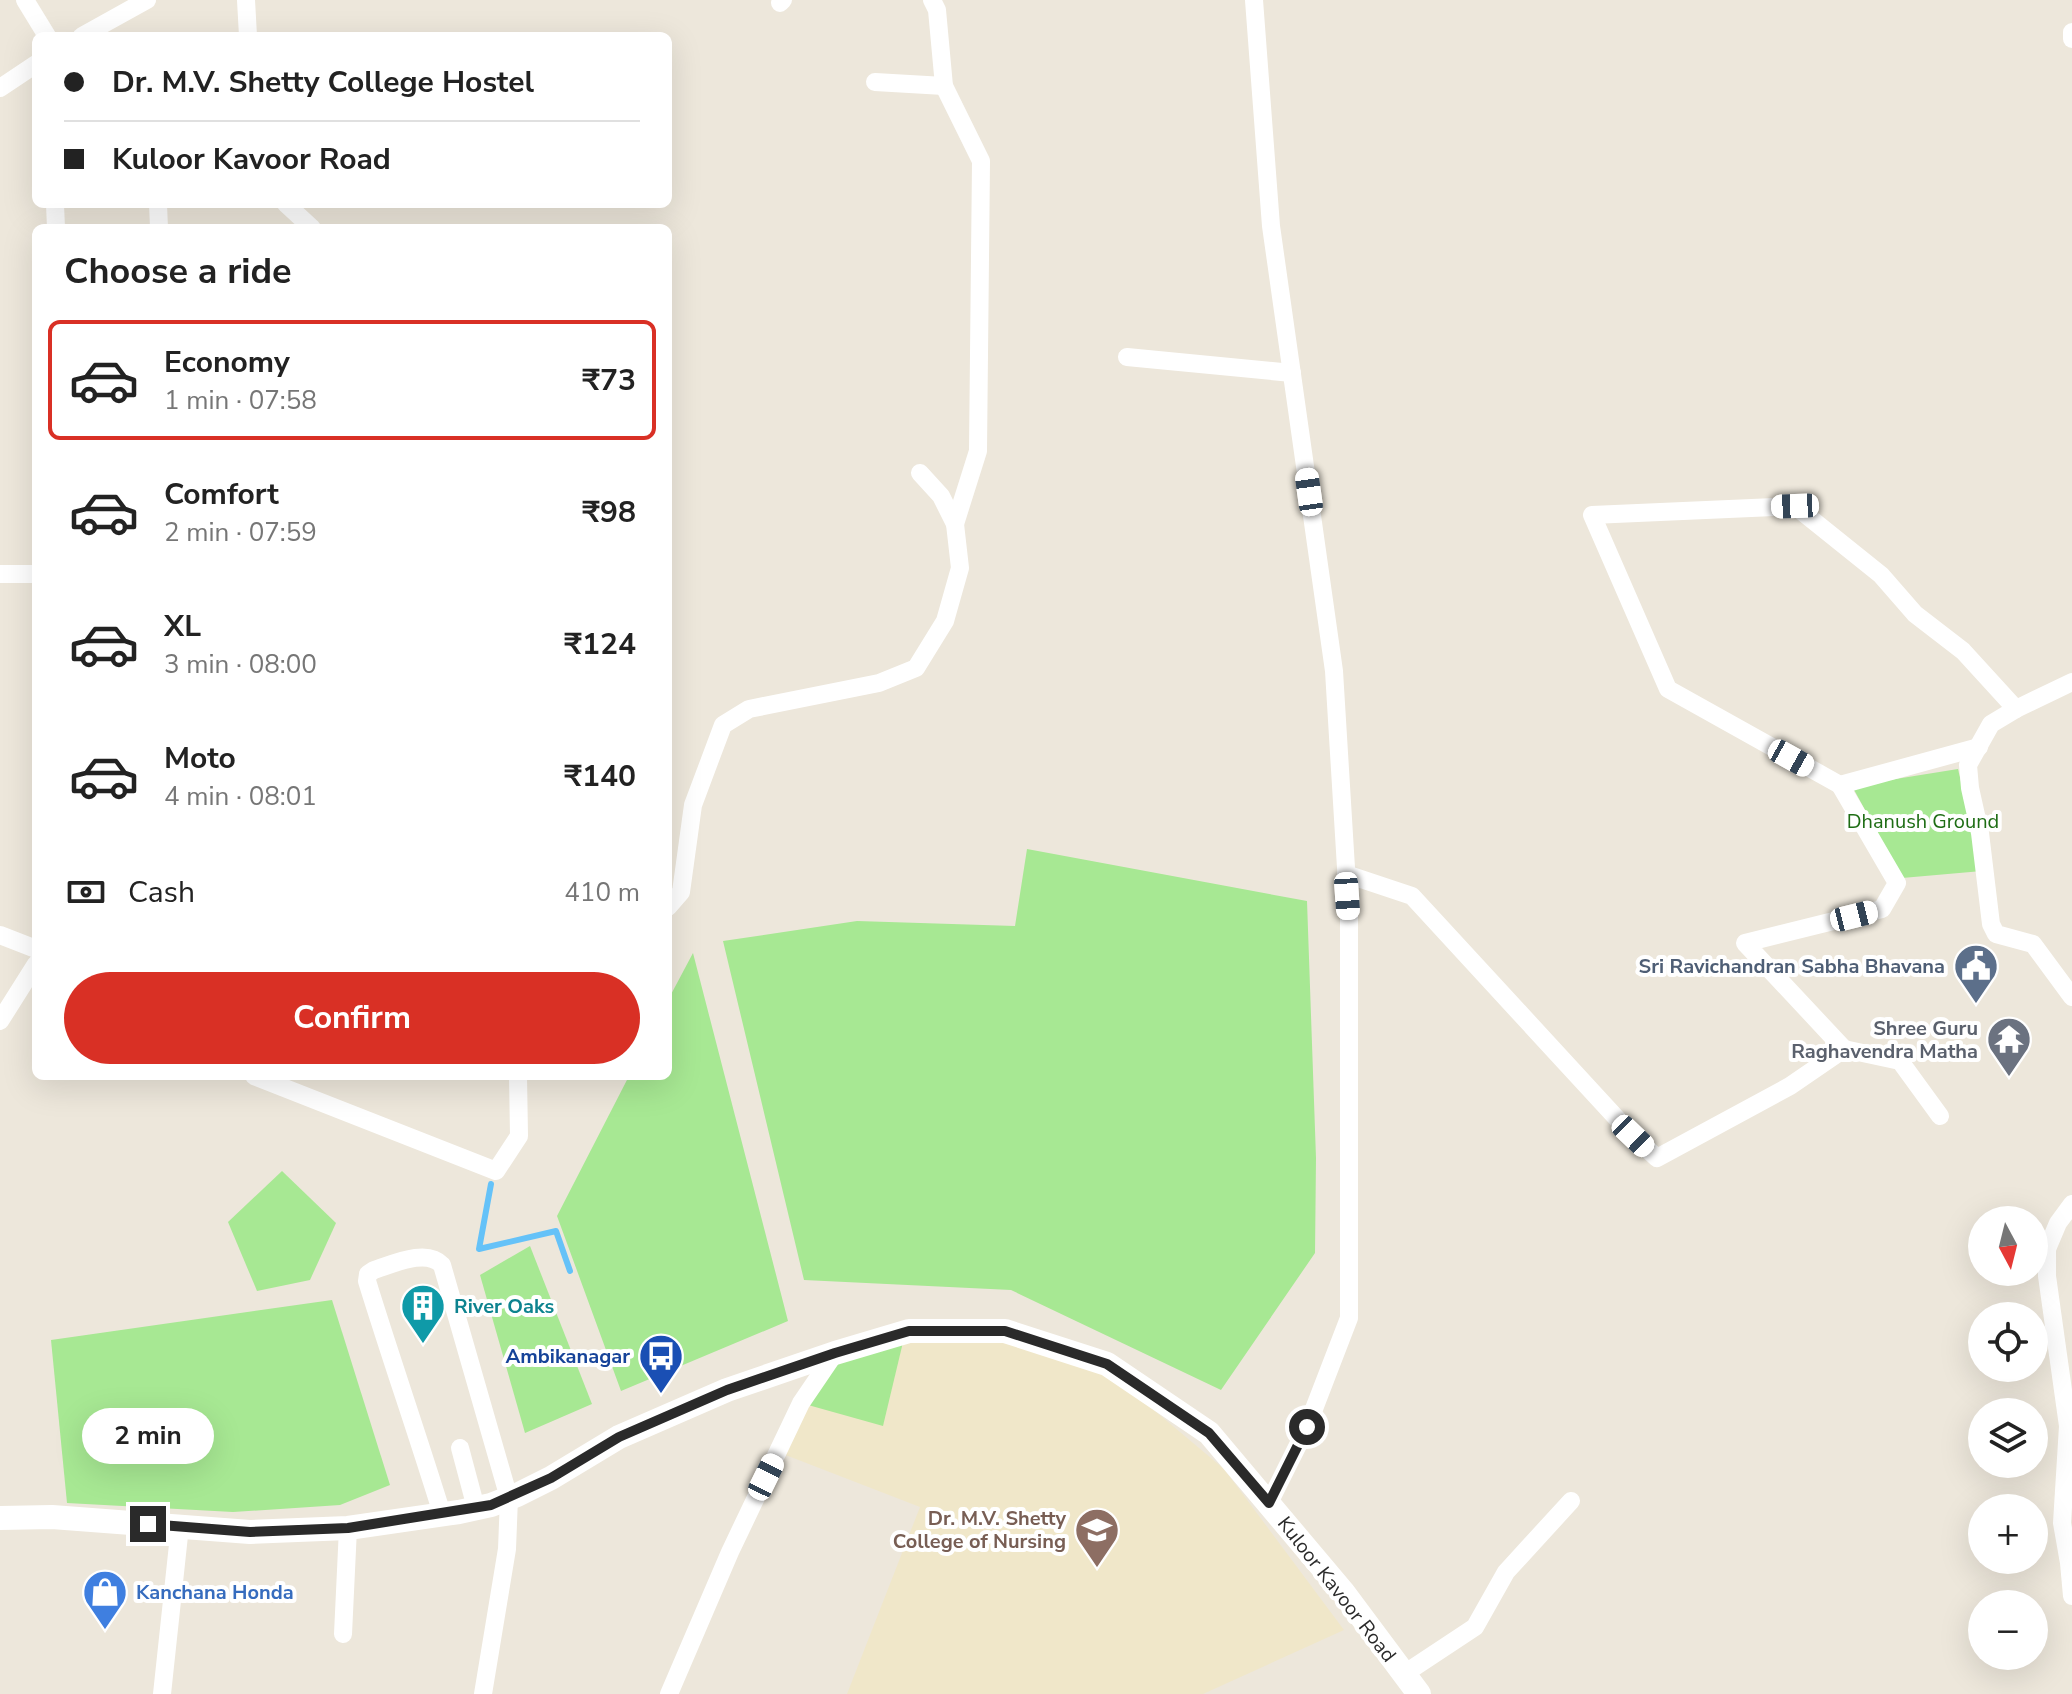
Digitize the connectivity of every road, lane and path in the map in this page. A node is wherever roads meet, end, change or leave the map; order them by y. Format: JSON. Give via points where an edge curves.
{"nodes":[{"id":1,"x":25,"y":0,"type":"edge"},
{"id":2,"x":147,"y":0,"type":"edge"},
{"id":3,"x":246,"y":0,"type":"edge"},
{"id":4,"x":932,"y":0,"type":"edge"},
{"id":5,"x":1254,"y":0,"type":"edge"},
{"id":6,"x":45,"y":32,"type":"edge"},
{"id":7,"x":89,"y":32,"type":"edge"},
{"id":8,"x":248,"y":32,"type":"edge"},
{"id":9,"x":2072,"y":32,"type":"edge"},
{"id":10,"x":2072,"y":39,"type":"edge"},
{"id":11,"x":32,"y":67,"type":"edge"},
{"id":12,"x":875,"y":82,"type":"dead end"},
{"id":13,"x":944,"y":86,"type":"junction"},
{"id":14,"x":0,"y":88,"type":"edge"},
{"id":15,"x":290,"y":208,"type":"edge"},
{"id":16,"x":308,"y":224,"type":"edge"},
{"id":17,"x":1127,"y":357,"type":"dead end"},
{"id":18,"x":1292,"y":373,"type":"junction"},
{"id":19,"x":920,"y":473,"type":"dead end"},
{"id":20,"x":955,"y":524,"type":"junction"},
{"id":21,"x":0,"y":574,"type":"edge"},
{"id":22,"x":32,"y":574,"type":"edge"},
{"id":23,"x":2072,"y":682,"type":"edge"},
{"id":24,"x":2016,"y":709,"type":"junction"},
{"id":25,"x":1979,"y":747,"type":"junction"},
{"id":26,"x":1840,"y":785,"type":"junction"},
{"id":27,"x":1346,"y":874,"type":"junction"},
{"id":28,"x":672,"y":902,"type":"edge"},
{"id":29,"x":0,"y":935,"type":"edge"},
{"id":30,"x":32,"y":947,"type":"edge"},
{"id":31,"x":29,"y":988,"type":"edge"},
{"id":32,"x":2072,"y":997,"type":"edge"},
{"id":33,"x":0,"y":1021,"type":"edge"},
{"id":34,"x":1844,"y":1049,"type":"junction"},
{"id":35,"x":264,"y":1080,"type":"edge"},
{"id":36,"x":518,"y":1080,"type":"edge"},
{"id":37,"x":1940,"y":1116,"type":"dead end"},
{"id":38,"x":2072,"y":1204,"type":"edge"},
{"id":39,"x":835,"y":1353,"type":"junction"},
{"id":40,"x":460,"y":1448,"type":"dead end"},
{"id":41,"x":509,"y":1498,"type":"junction"},
{"id":42,"x":1571,"y":1501,"type":"dead end"},
{"id":43,"x":1269,"y":1503,"type":"junction"},
{"id":44,"x":476,"y":1508,"type":"junction"},
{"id":45,"x":442,"y":1514,"type":"junction"},
{"id":46,"x":0,"y":1518,"type":"edge"},
{"id":47,"x":180,"y":1526,"type":"junction"},
{"id":48,"x":348,"y":1528,"type":"junction"},
{"id":49,"x":2072,"y":1596,"type":"edge"},
{"id":50,"x":343,"y":1634,"type":"dead end"},
{"id":51,"x":1412,"y":1684,"type":"edge"},
{"id":52,"x":162,"y":1694,"type":"edge"},
{"id":53,"x":483,"y":1694,"type":"edge"},
{"id":54,"x":669,"y":1694,"type":"edge"}],
"edges":[{"from":1,"to":6,"type":"street"},
{"from":2,"to":7,"type":"street"},
{"from":3,"to":8,"type":"street"},
{"from":4,"to":13,"type":"street"},
{"from":5,"to":18,"type":"street","via":[[1271,226]]},
{"from":9,"to":10,"type":"street"},
{"from":11,"to":14,"type":"street"},
{"from":12,"to":13,"type":"street"},
{"from":13,"to":20,"type":"street","via":[[981,161],[978,451]]},
{"from":15,"to":16,"type":"street"},
{"from":17,"to":18,"type":"street"},
{"from":18,"to":27,"type":"street","via":[[1334,671]]},
{"from":19,"to":20,"type":"street","via":[[941,496]]},
{"from":20,"to":28,"type":"street","via":[[960,568],[945,621],[916,668],[879,683],[749,709],[723,725],[693,805],[681,892]]},
{"from":21,"to":22,"type":"street"},
{"from":23,"to":24,"type":"street"},
{"from":24,"to":25,"type":"street","via":[[1991,724]]},
{"from":24,"to":26,"type":"street","via":[[1881,575],[1795,506],[1592,515],[1668,689]]},
{"from":25,"to":26,"type":"street"},
{"from":25,"to":32,"type":"street","via":[[1968,765],[1991,924],[1996,934],[2033,944]]},
{"from":26,"to":34,"type":"street","via":[[1897,883],[1882,909],[1745,943]]},
{"from":27,"to":34,"type":"street","via":[[1412,896],[1657,1158],[1790,1086]]},
{"from":27,"to":43,"type":"street","via":[[1349,1318],[1307,1427]]},
{"from":29,"to":30,"type":"street"},
{"from":31,"to":33,"type":"street"},
{"from":34,"to":37,"type":"street","via":[[1900,1061]]},
{"from":35,"to":36,"type":"street","via":[[496,1171],[519,1136]]},
{"from":38,"to":49,"type":"street","via":[[2047,1249],[2047,1276],[2068,1426],[2062,1523]]},
{"from":39,"to":41,"type":"main road","name":"Kuloor Kavoor Road","via":[[727,1390],[619,1437]]},
{"from":39,"to":43,"type":"main road","name":"Kuloor Kavoor Road","via":[[909,1331],[1005,1331],[1107,1364],[1209,1433]]},
{"from":39,"to":54,"type":"street","via":[[801,1403]]},
{"from":40,"to":44,"type":"street"},
{"from":41,"to":44,"type":"main road","name":"Kuloor Kavoor Road"},
{"from":41,"to":45,"type":"street","via":[[442,1265],[422,1256],[370,1272],[367,1281]]},
{"from":41,"to":53,"type":"street","via":[[507,1549]]},
{"from":42,"to":51,"type":"street","via":[[1506,1572],[1475,1627]]},
{"from":43,"to":51,"type":"main road","name":"Kuloor Kavoor Road"},
{"from":44,"to":45,"type":"main road","name":"Kuloor Kavoor Road"},
{"from":45,"to":48,"type":"main road","name":"Kuloor Kavoor Road"},
{"from":46,"to":47,"type":"main road","name":"Kuloor Kavoor Road"},
{"from":47,"to":48,"type":"main road","name":"Kuloor Kavoor Road","via":[[250,1532]]},
{"from":47,"to":52,"type":"street"},
{"from":48,"to":50,"type":"street"}]}
